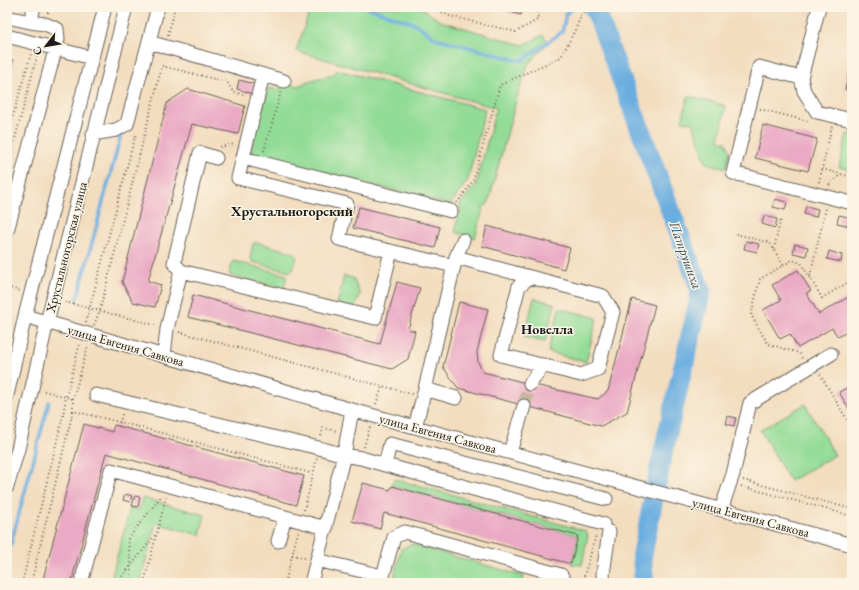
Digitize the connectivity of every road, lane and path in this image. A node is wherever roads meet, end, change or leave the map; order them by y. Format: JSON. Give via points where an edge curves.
{"nodes":[{"id":1,"x":34,"y":7,"type":"edge"},
{"id":2,"x":49,"y":7,"type":"edge"},
{"id":3,"x":105,"y":7,"type":"edge"},
{"id":4,"x":125,"y":7,"type":"edge"},
{"id":5,"x":158,"y":7,"type":"edge"},
{"id":6,"x":431,"y":7,"type":"edge"},
{"id":7,"x":540,"y":7,"type":"edge"},
{"id":8,"x":593,"y":7,"type":"edge"},
{"id":9,"x":819,"y":7,"type":"edge"},
{"id":10,"x":7,"y":17,"type":"edge"},
{"id":11,"x":30,"y":22,"type":"junction"},
{"id":12,"x":45,"y":24,"type":"junction"},
{"id":13,"x":7,"y":36,"type":"edge"},
{"id":14,"x":149,"y":42,"type":"junction"},
{"id":15,"x":37,"y":44,"type":"junction"},
{"id":16,"x":56,"y":48,"type":"junction"},
{"id":17,"x":92,"y":58,"type":"junction"},
{"id":18,"x":263,"y":75,"type":"junction"},
{"id":19,"x":802,"y":78,"type":"junction"},
{"id":20,"x":284,"y":81,"type":"joint"},
{"id":21,"x":247,"y":96,"type":"dead end"},
{"id":22,"x":750,"y":106,"type":"junction"},
{"id":23,"x":852,"y":120,"type":"edge"},
{"id":24,"x":810,"y":121,"type":"dead end"},
{"id":25,"x":825,"y":125,"type":"dead end"},
{"id":26,"x":138,"y":128,"type":"dead end"},
{"id":27,"x":93,"y":134,"type":"junction"},
{"id":28,"x":7,"y":136,"type":"edge"},
{"id":29,"x":236,"y":143,"type":"dead end"},
{"id":30,"x":264,"y":152,"type":"dead end"},
{"id":31,"x":200,"y":153,"type":"junction"},
{"id":32,"x":216,"y":158,"type":"dead end"},
{"id":33,"x":243,"y":158,"type":"junction"},
{"id":34,"x":7,"y":169,"type":"edge"},
{"id":35,"x":822,"y":169,"type":"junction"},
{"id":36,"x":852,"y":177,"type":"edge"},
{"id":37,"x":817,"y":187,"type":"dead end"},
{"id":38,"x":852,"y":203,"type":"edge"},
{"id":39,"x":827,"y":205,"type":"dead end"},
{"id":40,"x":451,"y":212,"type":"joint"},
{"id":41,"x":781,"y":218,"type":"dead end"},
{"id":42,"x":7,"y":231,"type":"edge"},
{"id":43,"x":736,"y":234,"type":"dead end"},
{"id":44,"x":462,"y":240,"type":"dead end"},
{"id":45,"x":774,"y":249,"type":"junction"},
{"id":46,"x":391,"y":251,"type":"junction"},
{"id":47,"x":455,"y":262,"type":"junction"},
{"id":48,"x":783,"y":265,"type":"junction"},
{"id":49,"x":181,"y":271,"type":"junction"},
{"id":50,"x":530,"y":277,"type":"junction"},
{"id":51,"x":809,"y":277,"type":"junction"},
{"id":52,"x":852,"y":280,"type":"edge"},
{"id":53,"x":7,"y":287,"type":"edge"},
{"id":54,"x":22,"y":292,"type":"dead end"},
{"id":55,"x":100,"y":310,"type":"junction"},
{"id":56,"x":25,"y":316,"type":"junction"},
{"id":57,"x":47,"y":322,"type":"junction"},
{"id":58,"x":168,"y":328,"type":"junction"},
{"id":59,"x":87,"y":333,"type":"junction"},
{"id":60,"x":831,"y":354,"type":"dead end"},
{"id":61,"x":164,"y":356,"type":"junction"},
{"id":62,"x":543,"y":365,"type":"junction"},
{"id":63,"x":811,"y":366,"type":"junction"},
{"id":64,"x":530,"y":384,"type":"tunnel mouth"},
{"id":65,"x":424,"y":393,"type":"junction"},
{"id":66,"x":7,"y":394,"type":"edge"},
{"id":67,"x":96,"y":395,"type":"dead end"},
{"id":68,"x":456,"y":398,"type":"dead end"},
{"id":69,"x":125,"y":403,"type":"junction"},
{"id":70,"x":524,"y":406,"type":"tunnel mouth"},
{"id":71,"x":352,"y":410,"type":"junction"},
{"id":72,"x":73,"y":411,"type":"dead end"},
{"id":73,"x":119,"y":427,"type":"dead end"},
{"id":74,"x":415,"y":427,"type":"junction"},
{"id":75,"x":852,"y":428,"type":"edge"},
{"id":76,"x":337,"y":431,"type":"dead end"},
{"id":77,"x":320,"y":448,"type":"junction"},
{"id":78,"x":510,"y":452,"type":"junction"},
{"id":79,"x":344,"y":456,"type":"junction"},
{"id":80,"x":385,"y":466,"type":"junction"},
{"id":81,"x":731,"y":480,"type":"junction"},
{"id":82,"x":169,"y":486,"type":"junction"},
{"id":83,"x":7,"y":487,"type":"edge"},
{"id":84,"x":606,"y":499,"type":"dead end"},
{"id":85,"x":852,"y":509,"type":"edge"},
{"id":86,"x":721,"y":510,"type":"junction"},
{"id":87,"x":852,"y":516,"type":"edge"},
{"id":88,"x":285,"y":517,"type":"junction"},
{"id":89,"x":301,"y":522,"type":"junction"},
{"id":90,"x":326,"y":528,"type":"junction"},
{"id":91,"x":157,"y":533,"type":"junction"},
{"id":92,"x":278,"y":541,"type":"dead end"},
{"id":93,"x":852,"y":545,"type":"edge"},
{"id":94,"x":317,"y":560,"type":"junction"},
{"id":95,"x":130,"y":567,"type":"junction"},
{"id":96,"x":381,"y":580,"type":"edge"},
{"id":97,"x":22,"y":583,"type":"edge"},
{"id":98,"x":80,"y":583,"type":"edge"},
{"id":99,"x":117,"y":583,"type":"edge"},
{"id":100,"x":132,"y":583,"type":"edge"},
{"id":101,"x":144,"y":583,"type":"edge"},
{"id":102,"x":285,"y":583,"type":"edge"},
{"id":103,"x":312,"y":583,"type":"edge"},
{"id":104,"x":566,"y":583,"type":"edge"},
{"id":105,"x":604,"y":583,"type":"edge"}],
"edges":[{"from":1,"to":11,"type":"street"},
{"from":2,"to":12,"type":"path"},
{"from":3,"to":17,"type":"street","name":"Хрустальногорская улица"},
{"from":4,"to":27,"type":"street","name":"Хрустальногорская улица"},
{"from":5,"to":14,"type":"street"},
{"from":6,"to":7,"type":"path","via":[[450,16],[516,32],[537,20]]},
{"from":8,"to":40,"type":"path","via":[[582,13],[561,57],[500,85],[473,181]]},
{"from":9,"to":19,"type":"street"},
{"from":10,"to":11,"type":"street"},
{"from":11,"to":12,"type":"street"},
{"from":12,"to":16,"type":"street","via":[[56,29]]},
{"from":13,"to":15,"type":"street"},
{"from":14,"to":18,"type":"street"},
{"from":14,"to":27,"type":"street","via":[[127,124],[116,130]]},
{"from":15,"to":16,"type":"street"},
{"from":15,"to":28,"type":"path","via":[[31,55]]},
{"from":15,"to":34,"type":"path"},
{"from":16,"to":17,"type":"street"},
{"from":16,"to":42,"type":"street"},
{"from":17,"to":56,"type":"street","name":"Хрустальногорская улица"},
{"from":18,"to":20,"type":"street"},
{"from":18,"to":33,"type":"street"},
{"from":19,"to":22,"type":"street","via":[[759,67]]},
{"from":19,"to":23,"type":"street","via":[[804,91],[817,112]]},
{"from":20,"to":30,"type":"path"},
{"from":21,"to":55,"type":"path","via":[[234,92],[228,82],[162,66]]},
{"from":22,"to":24,"type":"path"},
{"from":22,"to":38,"type":"street","via":[[733,174]]},
{"from":25,"to":35,"type":"path","via":[[832,127]]},
{"from":26,"to":59,"type":"path"},
{"from":27,"to":57,"type":"street","name":"Хрустальногорская улица"},
{"from":29,"to":31,"type":"path"},
{"from":31,"to":32,"type":"street"},
{"from":31,"to":49,"type":"street","via":[[174,263]]},
{"from":33,"to":40,"type":"street"},
{"from":33,"to":46,"type":"street","via":[[238,178],[347,204],[339,239]]},
{"from":35,"to":36,"type":"path"},
{"from":35,"to":37,"type":"path"},
{"from":39,"to":51,"type":"path"},
{"from":41,"to":45,"type":"path"},
{"from":43,"to":45,"type":"path","via":[[770,243]]},
{"from":44,"to":47,"type":"street"},
{"from":45,"to":48,"type":"path"},
{"from":46,"to":47,"type":"street"},
{"from":46,"to":49,"type":"street","via":[[375,318]]},
{"from":47,"to":50,"type":"street"},
{"from":47,"to":65,"type":"street"},
{"from":48,"to":51,"type":"path","via":[[792,260],[801,263]]},
{"from":48,"to":63,"type":"path","via":[[760,279],[751,315],[768,344],[799,353]]},
{"from":49,"to":58,"type":"street"},
{"from":50,"to":62,"type":"street","via":[[520,286],[501,355]]},
{"from":50,"to":62,"type":"street","via":[[603,296],[613,312],[598,369],[581,375]]},
{"from":51,"to":52,"type":"path","via":[[822,298]]},
{"from":53,"to":54,"type":"path"},
{"from":55,"to":58,"type":"path"},
{"from":55,"to":59,"type":"path"},
{"from":56,"to":57,"type":"street","name":"улица Евгения Савкова"},
{"from":56,"to":66,"type":"street","name":"Хрустальногорская улица"},
{"from":57,"to":59,"type":"street","name":"улица Евгения Савкова"},
{"from":57,"to":83,"type":"street","name":"Хрустальногорская улица"},
{"from":58,"to":61,"type":"street"},
{"from":58,"to":65,"type":"path"},
{"from":59,"to":61,"type":"street","name":"улица Евгения Савкова"},
{"from":59,"to":72,"type":"path"},
{"from":59,"to":97,"type":"path","via":[[66,397]]},
{"from":60,"to":63,"type":"street"},
{"from":61,"to":71,"type":"street","name":"улица Евгения Савкова"},
{"from":62,"to":64,"type":"street"},
{"from":63,"to":75,"type":"path"},
{"from":63,"to":81,"type":"street","via":[[750,403]]},
{"from":65,"to":68,"type":"street"},
{"from":65,"to":74,"type":"street"},
{"from":67,"to":69,"type":"street"},
{"from":69,"to":73,"type":"path"},
{"from":69,"to":77,"type":"street"},
{"from":70,"to":78,"type":"street"},
{"from":71,"to":74,"type":"street","name":"улица Евгения Савкова"},
{"from":71,"to":79,"type":"street"},
{"from":74,"to":78,"type":"street","name":"улица Евгения Савкова"},
{"from":76,"to":77,"type":"path","via":[[323,428]]},
{"from":77,"to":79,"type":"street"},
{"from":77,"to":89,"type":"path"},
{"from":78,"to":86,"type":"street","name":"улица Евгения Савкова"},
{"from":79,"to":80,"type":"street","via":[[361,458]]},
{"from":79,"to":90,"type":"street"},
{"from":80,"to":84,"type":"street","via":[[390,444]]},
{"from":80,"to":105,"type":"street","via":[[606,528]]},
{"from":81,"to":85,"type":"path"},
{"from":81,"to":86,"type":"street"},
{"from":81,"to":87,"type":"path"},
{"from":82,"to":88,"type":"street"},
{"from":82,"to":91,"type":"path"},
{"from":82,"to":95,"type":"path","via":[[128,539]]},
{"from":82,"to":98,"type":"street","via":[[111,470]]},
{"from":86,"to":93,"type":"street","name":"улица Евгения Савкова"},
{"from":88,"to":89,"type":"street"},
{"from":88,"to":92,"type":"street"},
{"from":89,"to":90,"type":"street"},
{"from":89,"to":102,"type":"path"},
{"from":90,"to":94,"type":"street"},
{"from":91,"to":95,"type":"path"},
{"from":91,"to":101,"type":"path"},
{"from":94,"to":96,"type":"street"},
{"from":94,"to":103,"type":"street"},
{"from":95,"to":99,"type":"path"},
{"from":95,"to":100,"type":"path"},
{"from":96,"to":104,"type":"street","via":[[394,537],[406,532],[561,575]]}]}
